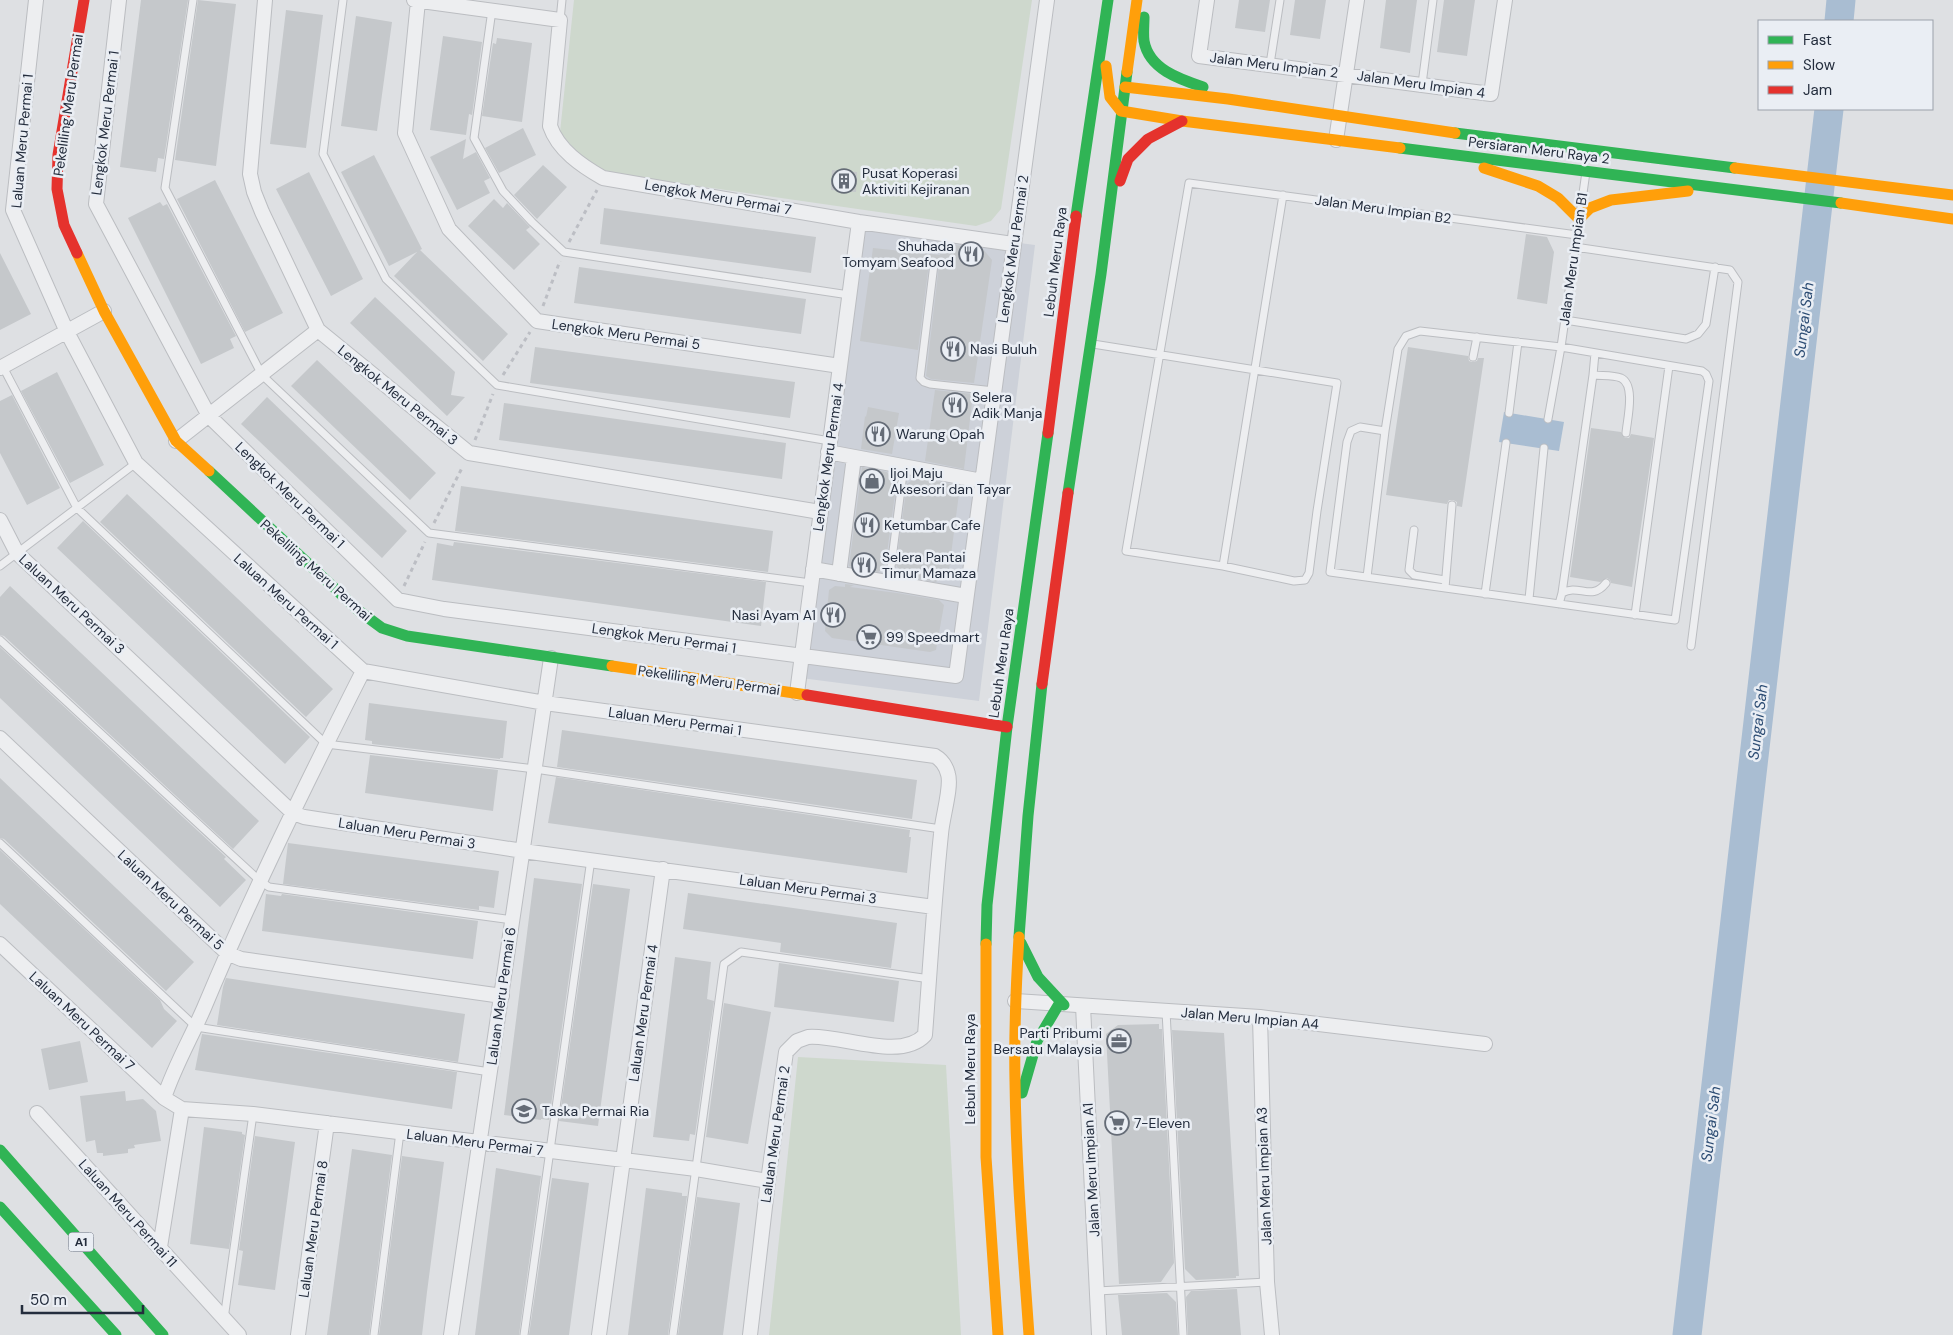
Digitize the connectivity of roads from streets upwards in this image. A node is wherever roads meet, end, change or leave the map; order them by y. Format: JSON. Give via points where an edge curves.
{"nodes":[{"id":1,"x":36,"y":0,"type":"edge"},
{"id":2,"x":84,"y":0,"type":"edge"},
{"id":3,"x":119,"y":0,"type":"edge"},
{"id":4,"x":265,"y":0,"type":"edge"},
{"id":5,"x":414,"y":0,"type":"edge"},
{"id":6,"x":418,"y":0,"type":"edge"},
{"id":7,"x":1047,"y":0,"type":"edge"},
{"id":8,"x":1137,"y":0,"type":"edge"},
{"id":9,"x":1144,"y":0,"type":"edge"},
{"id":10,"x":1207,"y":0,"type":"edge"},
{"id":11,"x":1357,"y":0,"type":"edge"},
{"id":12,"x":1505,"y":0,"type":"edge"},
{"id":13,"x":1107,"y":6,"type":"edge"},
{"id":14,"x":1346,"y":74,"type":"junction"},
{"id":15,"x":1125,"y":87,"type":"junction"},
{"id":16,"x":1232,"y":100,"type":"junction"},
{"id":17,"x":1106,"y":106,"type":"junction"},
{"id":18,"x":1122,"y":111,"type":"junction"},
{"id":19,"x":1340,"y":115,"type":"junction"},
{"id":20,"x":1182,"y":121,"type":"junction"},
{"id":21,"x":1469,"y":135,"type":"junction"},
{"id":22,"x":1336,"y":140,"type":"junction"},
{"id":23,"x":1428,"y":151,"type":"junction"},
{"id":24,"x":1688,"y":162,"type":"junction"},
{"id":25,"x":1586,"y":172,"type":"junction"},
{"id":26,"x":1714,"y":187,"type":"junction"},
{"id":27,"x":1953,"y":195,"type":"edge"},
{"id":28,"x":1111,"y":206,"type":"junction"},
{"id":29,"x":1076,"y":218,"type":"junction"},
{"id":30,"x":1953,"y":218,"type":"edge"},
{"id":31,"x":859,"y":222,"type":"junction"},
{"id":32,"x":1013,"y":244,"type":"junction"},
{"id":33,"x":104,"y":312,"type":"junction"},
{"id":34,"x":318,"y":330,"type":"junction"},
{"id":35,"x":67,"y":332,"type":"junction"},
{"id":36,"x":1,"y":365,"type":"edge"},
{"id":37,"x":840,"y":366,"type":"junction"},
{"id":38,"x":209,"y":416,"type":"junction"},
{"id":39,"x":176,"y":441,"type":"junction"},
{"id":40,"x":829,"y":447,"type":"junction"},
{"id":41,"x":854,"y":457,"type":"junction"},
{"id":42,"x":982,"y":481,"type":"junction"},
{"id":43,"x":820,"y":512,"type":"junction"},
{"id":44,"x":0,"y":520,"type":"edge"},
{"id":45,"x":839,"y":574,"type":"junction"},
{"id":46,"x":812,"y":576,"type":"junction"},
{"id":47,"x":966,"y":596,"type":"junction"},
{"id":48,"x":802,"y":657,"type":"junction"},
{"id":49,"x":552,"y":658,"type":"junction"},
{"id":50,"x":363,"y":671,"type":"junction"},
{"id":51,"x":797,"y":693,"type":"junction"},
{"id":52,"x":545,"y":703,"type":"junction"},
{"id":53,"x":1008,"y":727,"type":"junction"},
{"id":54,"x":0,"y":738,"type":"edge"},
{"id":55,"x":945,"y":766,"type":"joint"},
{"id":56,"x":293,"y":812,"type":"junction"},
{"id":57,"x":523,"y":851,"type":"junction"},
{"id":58,"x":663,"y":869,"type":"junction"},
{"id":59,"x":934,"y":907,"type":"junction"},
{"id":60,"x":1019,"y":937,"type":"junction"},
{"id":61,"x":0,"y":944,"type":"edge"},
{"id":62,"x":227,"y":953,"type":"junction"},
{"id":63,"x":502,"y":996,"type":"junction"},
{"id":64,"x":1015,"y":1002,"type":"junction"},
{"id":65,"x":1062,"y":1004,"type":"junction"},
{"id":66,"x":1083,"y":1006,"type":"junction"},
{"id":67,"x":1260,"y":1017,"type":"junction"},
{"id":68,"x":1485,"y":1044,"type":"dead end"},
{"id":69,"x":164,"y":1098,"type":"junction"},
{"id":70,"x":182,"y":1109,"type":"junction"},
{"id":71,"x":37,"y":1113,"type":"dead end"},
{"id":72,"x":1015,"y":1117,"type":"junction"},
{"id":73,"x":327,"y":1123,"type":"junction"},
{"id":74,"x":480,"y":1142,"type":"junction"},
{"id":75,"x":0,"y":1150,"type":"edge"},
{"id":76,"x":623,"y":1160,"type":"junction"},
{"id":77,"x":768,"y":1181,"type":"junction"},
{"id":78,"x":0,"y":1207,"type":"edge"},
{"id":79,"x":160,"y":1247,"type":"junction"},
{"id":80,"x":22,"y":1248,"type":"dead end"},
{"id":81,"x":73,"y":1287,"type":"junction"},
{"id":82,"x":116,"y":1335,"type":"edge"},
{"id":83,"x":163,"y":1335,"type":"edge"},
{"id":84,"x":239,"y":1335,"type":"edge"},
{"id":85,"x":298,"y":1335,"type":"edge"},
{"id":86,"x":451,"y":1335,"type":"edge"},
{"id":87,"x":599,"y":1335,"type":"edge"},
{"id":88,"x":750,"y":1335,"type":"edge"},
{"id":89,"x":998,"y":1335,"type":"edge"},
{"id":90,"x":1029,"y":1335,"type":"edge"},
{"id":91,"x":1099,"y":1335,"type":"edge"},
{"id":92,"x":1272,"y":1335,"type":"edge"}],
"edges":[{"from":1,"to":35,"type":"street","name":"Laluan Meru Permai 1","via":[[13,210]]},
{"from":2,"to":33,"type":"main road","name":"Pekeliling Meru Permai","via":[[58,155],[56,190],[64,225]]},
{"from":3,"to":38,"type":"street","name":"Lengkok Meru Permai 1","via":[[96,204]]},
{"from":4,"to":34,"type":"street","name":"Lengkok Meru Permai 3","via":[[250,174],[262,212]]},
{"from":5,"to":6,"type":"street"},
{"from":6,"to":31,"type":"street","name":"Lengkok Meru Permai 7","via":[[560,20],[550,126],[558,142],[573,157],[603,178]]},
{"from":6,"to":37,"type":"street","name":"Lengkok Meru Permai 5","via":[[405,133],[449,229],[537,321]]},
{"from":7,"to":32,"type":"street","name":"Lengkok Meru Permai 2"},
{"from":8,"to":15,"type":"main road"},
{"from":9,"to":16,"type":"main road","via":[[1144,42],[1161,70]]},
{"from":10,"to":14,"type":"street","name":"Jalan Meru Impian 2","via":[[1199,56]]},
{"from":11,"to":14,"type":"street"},
{"from":12,"to":14,"type":"street","name":"Jalan Meru Impian 4","via":[[1491,94]]},
{"from":13,"to":17,"type":"main road"},
{"from":13,"to":29,"type":"main road","name":"Lebuh Meru Raya"},
{"from":14,"to":19,"type":"street"},
{"from":15,"to":16,"type":"main road","name":"Persiaran Meru Raya 2"},
{"from":15,"to":17,"type":"main road","via":[[1116,91]]},
{"from":15,"to":18,"type":"main road"},
{"from":16,"to":19,"type":"main road","name":"Persiaran Meru Raya 2"},
{"from":17,"to":18,"type":"main road"},
{"from":17,"to":29,"type":"main road"},
{"from":18,"to":20,"type":"main road","name":"Persiaran Meru Raya 2"},
{"from":18,"to":28,"type":"main road"},
{"from":19,"to":21,"type":"main road","name":"Persiaran Meru Raya 2"},
{"from":19,"to":22,"type":"street"},
{"from":20,"to":22,"type":"main road","name":"Persiaran Meru Raya 2"},
{"from":20,"to":28,"type":"main road","via":[[1148,139],[1128,159]]},
{"from":21,"to":24,"type":"main road","name":"Persiaran Meru Raya 2"},
{"from":21,"to":25,"type":"main road","via":[[1510,152],[1572,162]]},
{"from":22,"to":23,"type":"main road","name":"Persiaran Meru Raya 2"},
{"from":23,"to":25,"type":"main road","name":"Persiaran Meru Raya 2"},
{"from":23,"to":26,"type":"main road","via":[[1538,186],[1558,198],[1579,219],[1591,208],[1621,198]]},
{"from":24,"to":25,"type":"main road","via":[[1650,170],[1597,167]]},
{"from":24,"to":27,"type":"main road","name":"Persiaran Meru Raya 2"},
{"from":25,"to":26,"type":"main road","name":"Persiaran Meru Raya 2"},
{"from":26,"to":30,"type":"main road","name":"Persiaran Meru Raya 2"},
{"from":28,"to":60,"type":"main road","via":[[1054,586],[1027,811]]},
{"from":29,"to":53,"type":"main road","name":"Lebuh Meru Raya"},
{"from":31,"to":32,"type":"street","name":"Lengkok Meru Permai 7"},
{"from":31,"to":37,"type":"street","name":"Lengkok Meru Permai 4"},
{"from":32,"to":42,"type":"street","name":"Lengkok Meru Permai 2"},
{"from":33,"to":35,"type":"street"},
{"from":33,"to":39,"type":"main road","name":"Pekeliling Meru Permai"},
{"from":34,"to":38,"type":"street"},
{"from":34,"to":43,"type":"street","name":"Lengkok Meru Permai 3","via":[[469,453]]},
{"from":35,"to":36,"type":"street"},
{"from":35,"to":50,"type":"street","name":"Laluan Meru Permai 1","via":[[136,463]]},
{"from":37,"to":40,"type":"street","name":"Lengkok Meru Permai 4"},
{"from":38,"to":39,"type":"street"},
{"from":38,"to":48,"type":"street","name":"Lengkok Meru Permai 1","via":[[398,600]]},
{"from":39,"to":49,"type":"main road","name":"Pekeliling Meru Permai","via":[[359,611],[382,628],[407,636]]},
{"from":40,"to":41,"type":"street"},
{"from":40,"to":43,"type":"street","name":"Lengkok Meru Permai 4"},
{"from":41,"to":42,"type":"street"},
{"from":41,"to":45,"type":"street"},
{"from":42,"to":47,"type":"street","name":"Lengkok Meru Permai 2"},
{"from":43,"to":46,"type":"street","name":"Lengkok Meru Permai 4"},
{"from":44,"to":56,"type":"street","name":"Laluan Meru Permai 3","via":[[17,553]]},
{"from":45,"to":46,"type":"street"},
{"from":45,"to":47,"type":"street"},
{"from":46,"to":48,"type":"street","name":"Lengkok Meru Permai 4"},
{"from":47,"to":48,"type":"street","name":"Lengkok Meru Permai 2","via":[[956,676]]},
{"from":48,"to":51,"type":"street","name":"Lengkok Meru Permai 4"},
{"from":49,"to":51,"type":"main road","name":"Pekeliling Meru Permai"},
{"from":49,"to":52,"type":"street","name":"Laluan Meru Permai 6"},
{"from":50,"to":52,"type":"street","name":"Laluan Meru Permai 1"},
{"from":50,"to":56,"type":"street"},
{"from":51,"to":53,"type":"main road","name":"Pekeliling Meru Permai"},
{"from":52,"to":55,"type":"street","name":"Laluan Meru Permai 1","via":[[935,756]]},
{"from":52,"to":57,"type":"street","name":"Laluan Meru Permai 6"},
{"from":53,"to":89,"type":"main road","name":"Lebuh Meru Raya","via":[[987,905],[985,968],[986,1157]]},
{"from":54,"to":62,"type":"street","name":"Laluan Meru Permai 5"},
{"from":55,"to":59,"type":"street","name":"Laluan Meru Permai 2","via":[[949,783]]},
{"from":56,"to":57,"type":"street","name":"Laluan Meru Permai 3","via":[[304,817]]},
{"from":56,"to":62,"type":"street"},
{"from":57,"to":58,"type":"street","name":"Laluan Meru Permai 3"},
{"from":57,"to":63,"type":"street","name":"Laluan Meru Permai 6"},
{"from":58,"to":59,"type":"street","name":"Laluan Meru Permai 3"},
{"from":58,"to":76,"type":"street","name":"Laluan Meru Permai 4"},
{"from":59,"to":77,"type":"street","name":"Laluan Meru Permai 2","via":[[925,1035],[899,1048],[812,1037],[798,1041],[786,1052]]},
{"from":60,"to":64,"type":"main road"},
{"from":60,"to":65,"type":"main road","via":[[1035,975]]},
{"from":61,"to":69,"type":"street","name":"Laluan Meru Permai 7"},
{"from":62,"to":63,"type":"street","name":"Laluan Meru Permai 5","via":[[241,959]]},
{"from":62,"to":69,"type":"street"},
{"from":63,"to":74,"type":"street","name":"Laluan Meru Permai 6"},
{"from":64,"to":65,"type":"street","name":"Jalan Meru Impian A4"},
{"from":64,"to":72,"type":"main road"},
{"from":65,"to":66,"type":"street","name":"Jalan Meru Impian A4"},
{"from":65,"to":72,"type":"main road","via":[[1037,1041]]},
{"from":66,"to":67,"type":"street","name":"Jalan Meru Impian A4"},
{"from":66,"to":91,"type":"street","name":"Jalan Meru Impian A1"},
{"from":67,"to":68,"type":"street","name":"Jalan Meru Impian A4"},
{"from":67,"to":92,"type":"street","name":"Jalan Meru Impian A3","via":[[1267,1282]]},
{"from":69,"to":70,"type":"street","name":"Laluan Meru Permai 7"},
{"from":70,"to":73,"type":"street","name":"Laluan Meru Permai 7"},
{"from":70,"to":79,"type":"street"},
{"from":71,"to":79,"type":"street","name":"Laluan Meru Permai 11"},
{"from":72,"to":90,"type":"main road"},
{"from":73,"to":74,"type":"street","name":"Laluan Meru Permai 7"},
{"from":73,"to":85,"type":"street","name":"Laluan Meru Permai 8"},
{"from":74,"to":76,"type":"street","name":"Laluan Meru Permai 7"},
{"from":74,"to":86,"type":"street","name":"Laluan Meru Permai 6"},
{"from":75,"to":83,"type":"main road","number":"A1"},
{"from":76,"to":77,"type":"street","name":"Laluan Meru Permai 7"},
{"from":76,"to":87,"type":"street","name":"Laluan Meru Permai 4"},
{"from":77,"to":88,"type":"street","name":"Laluan Meru Permai 2"},
{"from":78,"to":81,"type":"main road"},
{"from":79,"to":84,"type":"street","name":"Laluan Meru Permai 11"},
{"from":80,"to":81,"type":"main road"},
{"from":81,"to":82,"type":"main road"}]}
